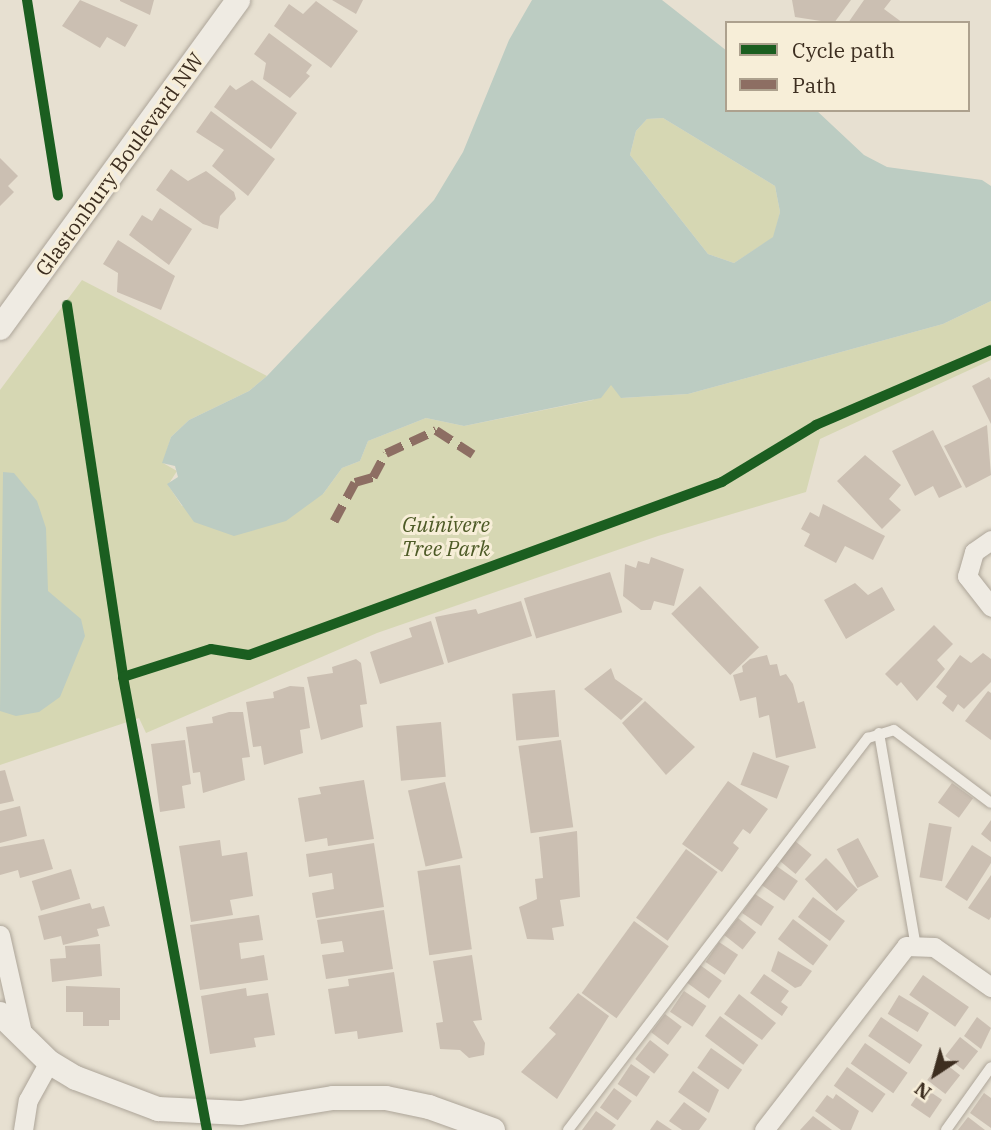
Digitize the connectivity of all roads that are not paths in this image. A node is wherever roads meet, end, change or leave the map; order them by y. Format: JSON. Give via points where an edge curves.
{"nodes":[{"id":1,"x":238,"y":0,"type":"edge"},
{"id":2,"x":3,"y":318,"type":"edge"},
{"id":3,"x":991,"y":540,"type":"edge"},
{"id":4,"x":991,"y":607,"type":"edge"},
{"id":5,"x":879,"y":733,"type":"junction"},
{"id":6,"x":991,"y":803,"type":"edge"},
{"id":7,"x":0,"y":934,"type":"edge"},
{"id":8,"x":915,"y":942,"type":"junction"},
{"id":9,"x":991,"y":987,"type":"edge"},
{"id":10,"x":0,"y":1014,"type":"edge"},
{"id":11,"x":23,"y":1037,"type":"junction"},
{"id":12,"x":49,"y":1062,"type":"junction"},
{"id":13,"x":991,"y":1067,"type":"edge"},
{"id":14,"x":23,"y":1130,"type":"edge"},
{"id":15,"x":493,"y":1130,"type":"edge"},
{"id":16,"x":568,"y":1130,"type":"edge"},
{"id":17,"x":764,"y":1130,"type":"edge"},
{"id":18,"x":946,"y":1130,"type":"edge"}],
"edges":[{"from":1,"to":2,"type":"street","name":"Glastonbury Boulevard NW"},
{"from":3,"to":4,"type":"street","via":[[974,552],[967,576]]},
{"from":5,"to":6,"type":"lane","via":[[894,730]]},
{"from":5,"to":8,"type":"lane"},
{"from":5,"to":16,"type":"lane","via":[[868,738]]},
{"from":7,"to":11,"type":"street"},
{"from":8,"to":9,"type":"street","via":[[934,947]]},
{"from":8,"to":17,"type":"street","via":[[890,961]]},
{"from":10,"to":11,"type":"street"},
{"from":11,"to":12,"type":"street"},
{"from":12,"to":14,"type":"street","via":[[28,1101]]},
{"from":12,"to":15,"type":"street","via":[[115,1096],[158,1109],[241,1113],[333,1098],[386,1098],[429,1107]]},
{"from":13,"to":18,"type":"lane"}]}
